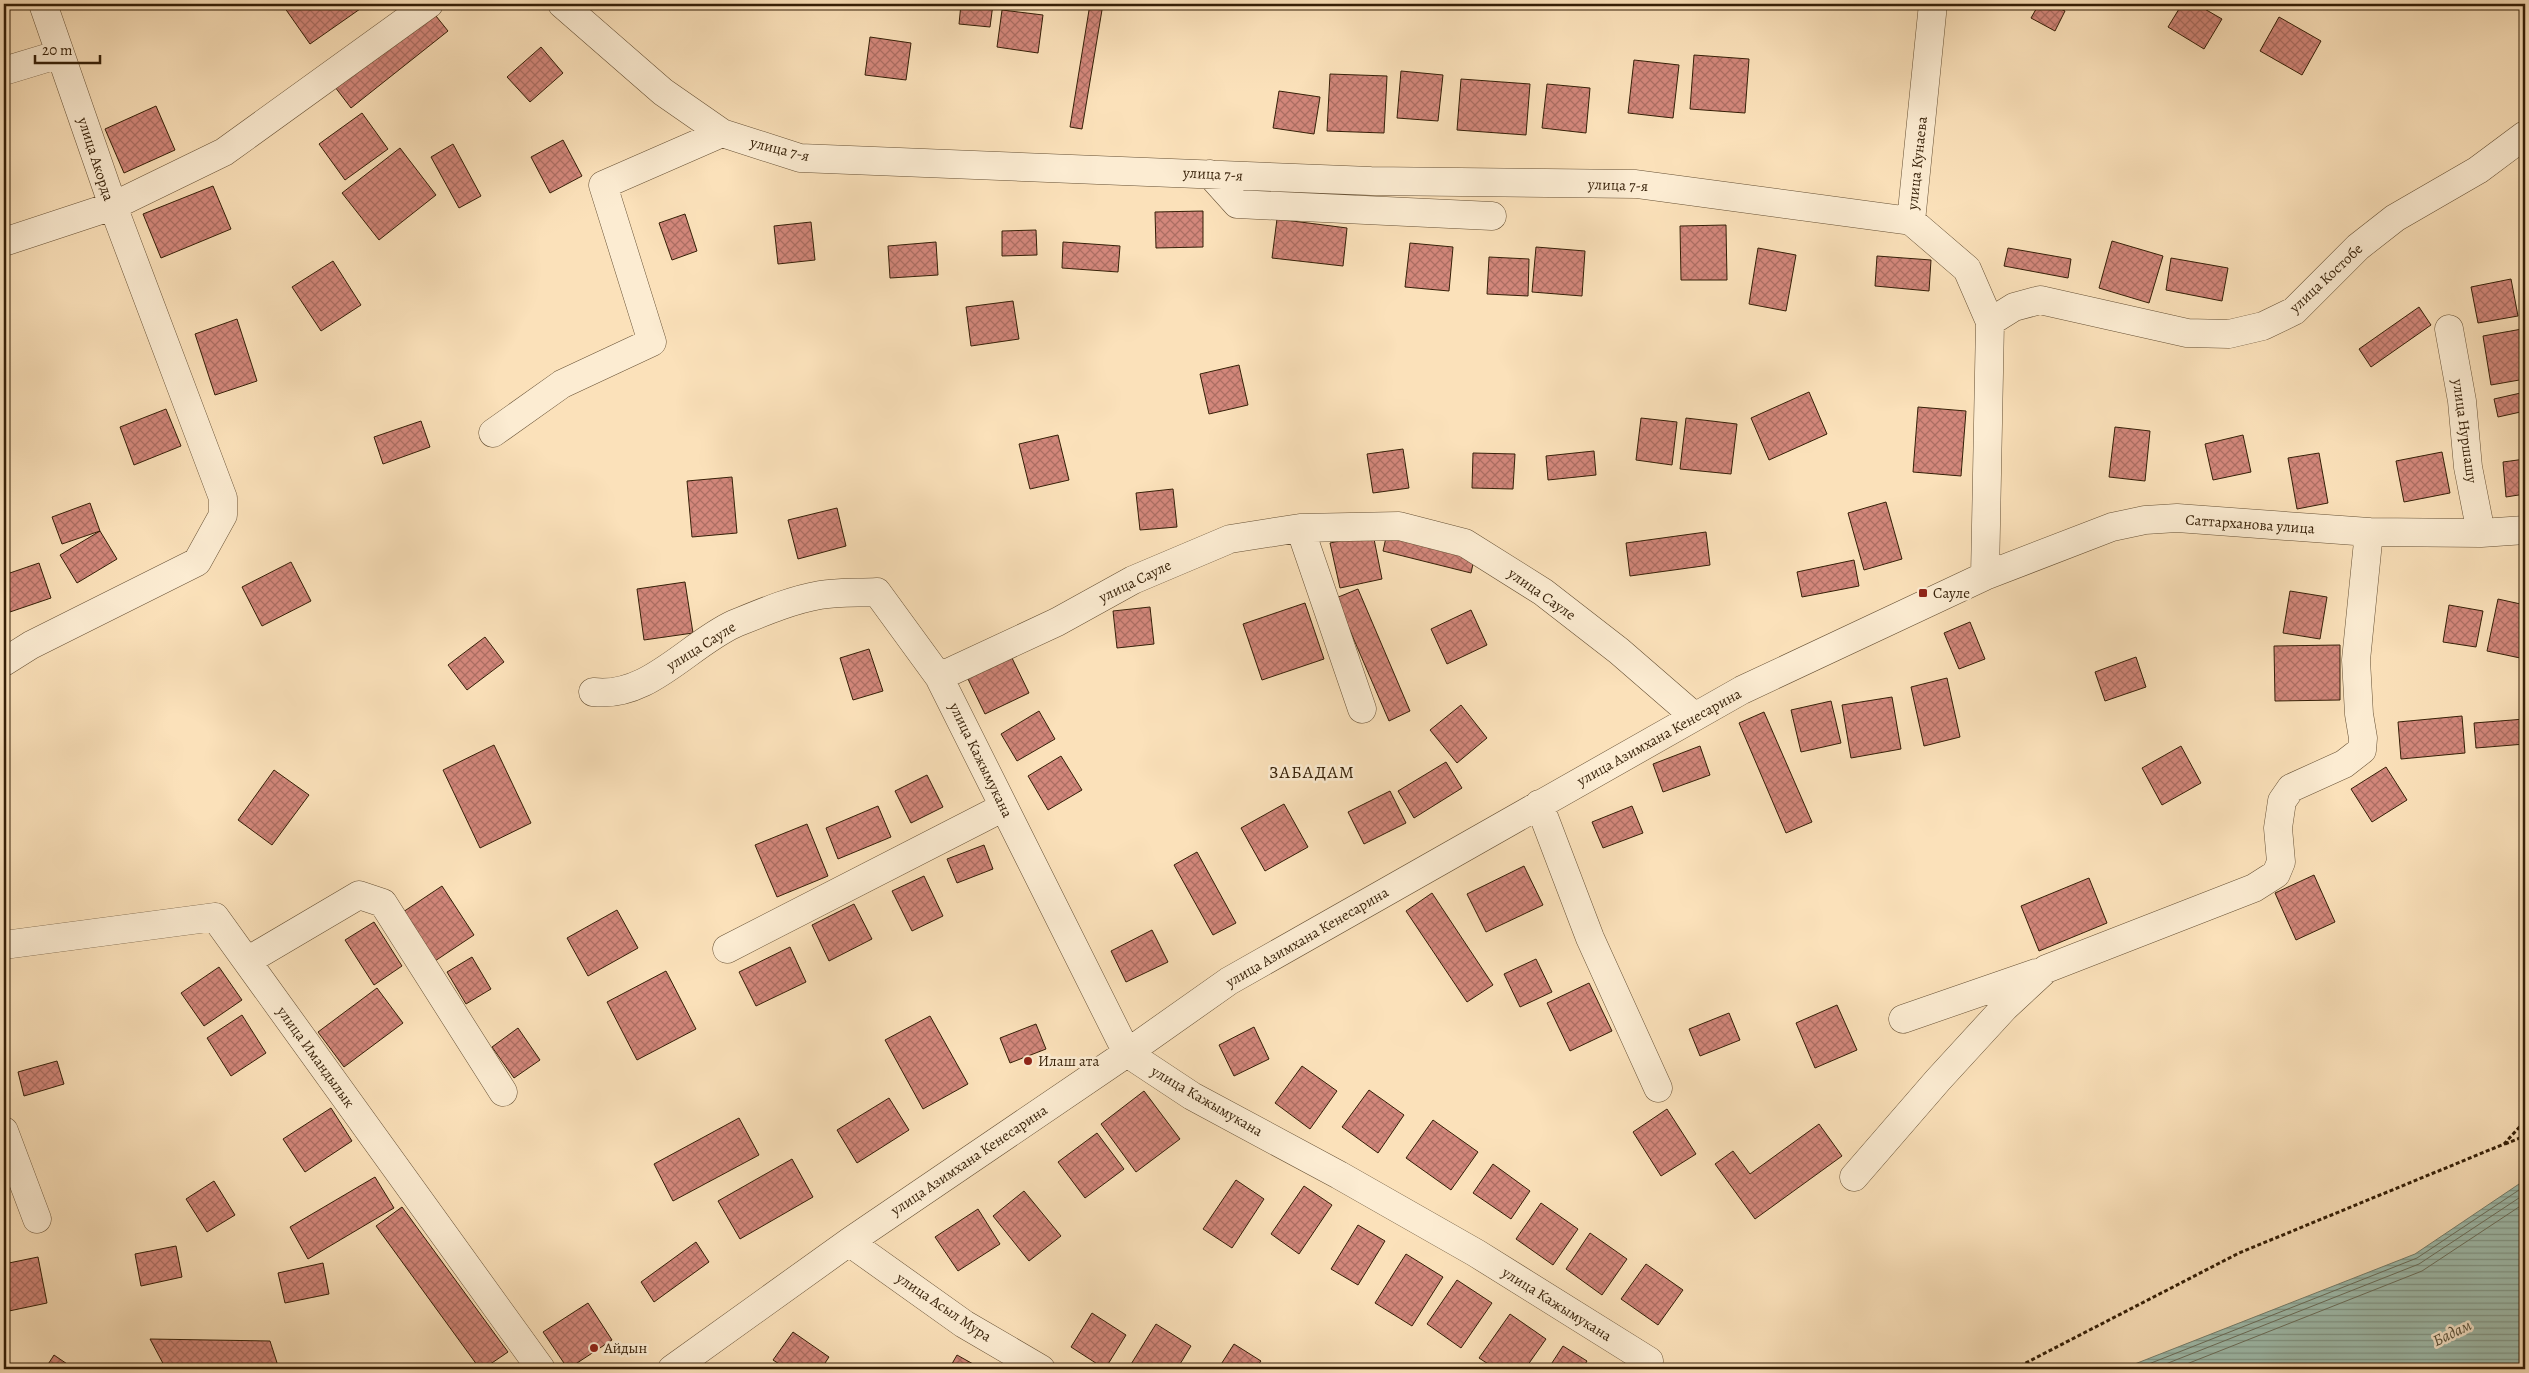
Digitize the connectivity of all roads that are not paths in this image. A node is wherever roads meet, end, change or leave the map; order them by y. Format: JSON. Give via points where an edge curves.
{"nodes":[{"id":1,"x":43,"y":4,"type":"edge"},
{"id":2,"x":429,"y":4,"type":"edge"},
{"id":3,"x":562,"y":4,"type":"edge"},
{"id":4,"x":1933,"y":4,"type":"edge"},
{"id":5,"x":60,"y":54,"type":"junction"},
{"id":6,"x":4,"y":71,"type":"edge"},
{"id":7,"x":722,"y":134,"type":"junction"},
{"id":8,"x":2525,"y":135,"type":"edge"},
{"id":9,"x":1210,"y":174,"type":"junction"},
{"id":10,"x":113,"y":206,"type":"junction"},
{"id":11,"x":1492,"y":216,"type":"dead end"},
{"id":12,"x":1911,"y":221,"type":"junction"},
{"id":13,"x":4,"y":242,"type":"edge"},
{"id":14,"x":1990,"y":322,"type":"junction"},
{"id":15,"x":2448,"y":330,"type":"dead end"},
{"id":16,"x":493,"y":433,"type":"dead end"},
{"id":17,"x":1300,"y":528,"type":"junction"},
{"id":18,"x":2525,"y":530,"type":"edge"},
{"id":19,"x":2369,"y":532,"type":"junction"},
{"id":20,"x":2481,"y":533,"type":"junction"},
{"id":21,"x":1985,"y":576,"type":"junction"},
{"id":22,"x":4,"y":662,"type":"edge"},
{"id":23,"x":939,"y":677,"type":"junction"},
{"id":24,"x":594,"y":692,"type":"dead end"},
{"id":25,"x":1362,"y":710,"type":"dead end"},
{"id":26,"x":1694,"y":716,"type":"junction"},
{"id":27,"x":1539,"y":804,"type":"junction"},
{"id":28,"x":1004,"y":807,"type":"junction"},
{"id":29,"x":4,"y":945,"type":"edge"},
{"id":30,"x":728,"y":950,"type":"dead end"},
{"id":31,"x":247,"y":961,"type":"junction"},
{"id":32,"x":2046,"y":969,"type":"junction"},
{"id":33,"x":1903,"y":1019,"type":"dead end"},
{"id":34,"x":1127,"y":1053,"type":"junction"},
{"id":35,"x":1658,"y":1088,"type":"dead end"},
{"id":36,"x":503,"y":1092,"type":"dead end"},
{"id":37,"x":4,"y":1131,"type":"edge"},
{"id":38,"x":1854,"y":1177,"type":"dead end"},
{"id":39,"x":37,"y":1219,"type":"dead end"},
{"id":40,"x":849,"y":1242,"type":"junction"},
{"id":41,"x":1649,"y":1361,"type":"dead end"},
{"id":42,"x":541,"y":1369,"type":"edge"},
{"id":43,"x":672,"y":1369,"type":"edge"},
{"id":44,"x":1041,"y":1369,"type":"edge"}],
"edges":[{"from":1,"to":5,"type":"street","name":"улица Акорда"},
{"from":2,"to":10,"type":"street","via":[[224,152]]},
{"from":3,"to":7,"type":"street","name":"улица 7-я","via":[[663,92]]},
{"from":4,"to":12,"type":"street","name":"улица Кунаева"},
{"from":5,"to":6,"type":"street"},
{"from":5,"to":10,"type":"street","name":"улица Акорда"},
{"from":7,"to":9,"type":"street","name":"улица 7-я","via":[[800,158]]},
{"from":7,"to":16,"type":"street","via":[[603,185],[652,342],[562,384]]},
{"from":8,"to":14,"type":"street","name":"улица Костобе","via":[[2478,170],[2395,218],[2358,247],[2294,311],[2263,326],[2230,334],[2187,333],[2040,300],[2014,307]]},
{"from":9,"to":11,"type":"street","via":[[1237,204]]},
{"from":9,"to":12,"type":"street","name":"улица 7-я","via":[[1371,181],[1636,184]]},
{"from":10,"to":13,"type":"street","name":"улица Акорда"},
{"from":10,"to":22,"type":"street","via":[[223,498],[223,515],[197,562],[31,645]]},
{"from":12,"to":14,"type":"street","name":"улица Кунаева","via":[[1967,269]]},
{"from":14,"to":21,"type":"street","name":"улица Кунаева"},
{"from":15,"to":20,"type":"street","name":"улица Нуршашу"},
{"from":17,"to":23,"type":"street","name":"улица Сауле","via":[[1230,539],[1133,580],[1057,622]]},
{"from":17,"to":25,"type":"street"},
{"from":17,"to":26,"type":"street","name":"улица Сауле","via":[[1399,526],[1465,543],[1543,592],[1619,651]]},
{"from":18,"to":20,"type":"street","name":"Саттарханова улица"},
{"from":19,"to":20,"type":"street","name":"Саттарханова улица"},
{"from":19,"to":21,"type":"street","name":"Саттарханова улица","via":[[2177,518],[2144,520],[2112,527]]},
{"from":19,"to":32,"type":"street","via":[[2356,660],[2362,750],[2344,764],[2291,788],[2282,801],[2278,828],[2281,862],[2276,874],[2254,888]]},
{"from":21,"to":26,"type":"street","name":"улица Азимхана Кенесарина","via":[[1742,690]]},
{"from":23,"to":24,"type":"street","name":"улица Сауле","via":[[877,592],[820,595],[778,607],[732,625],[640,684],[609,694]]},
{"from":23,"to":28,"type":"street","name":"улица Кажымукана"},
{"from":26,"to":27,"type":"street","name":"улица Азимхана Кенесарина"},
{"from":27,"to":34,"type":"street","name":"улица Азимхана Кенесарина","via":[[1229,981]]},
{"from":27,"to":35,"type":"street","via":[[1590,938]]},
{"from":28,"to":30,"type":"street"},
{"from":28,"to":34,"type":"street","name":"улица Кажымукана"},
{"from":29,"to":31,"type":"street","name":"улица Имандылык","via":[[215,917]]},
{"from":31,"to":36,"type":"street","via":[[359,895],[383,903]]},
{"from":31,"to":42,"type":"street","name":"улица Имандылык"},
{"from":32,"to":33,"type":"street"},
{"from":32,"to":38,"type":"street","via":[[2005,1007]]},
{"from":34,"to":40,"type":"street","name":"улица Азимхана Кенесарина"},
{"from":34,"to":41,"type":"street","name":"улица Кажымукана","via":[[1192,1096],[1339,1174],[1476,1253]]},
{"from":37,"to":39,"type":"street"},
{"from":40,"to":43,"type":"street","name":"улица Азимхана Кенесарина"},
{"from":40,"to":44,"type":"street","name":"улица Асыл Мура","via":[[964,1324]]}]}
